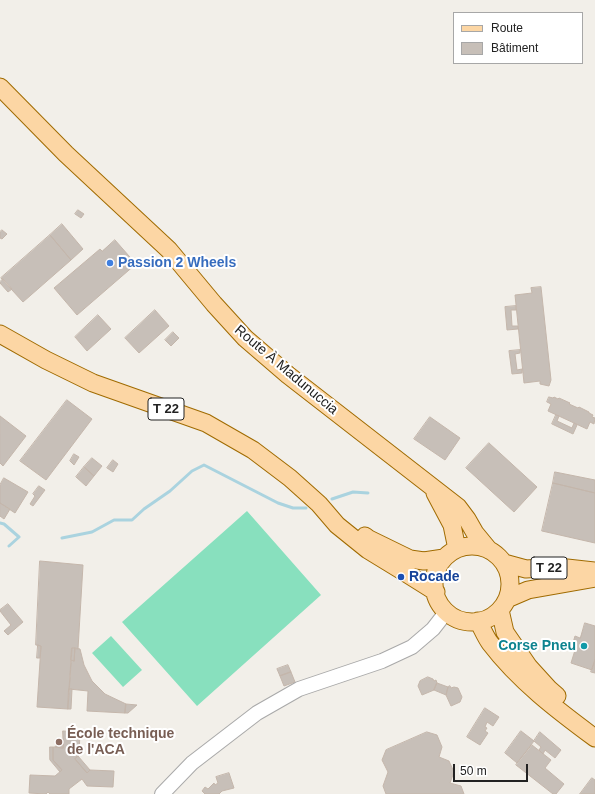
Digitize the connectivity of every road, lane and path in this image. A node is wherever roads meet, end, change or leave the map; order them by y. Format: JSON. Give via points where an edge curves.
{"nodes":[{"id":1,"x":0,"y":87,"type":"edge"},
{"id":2,"x":0,"y":334,"type":"edge"},
{"id":3,"x":432,"y":487,"type":"junction"},
{"id":4,"x":319,"y":504,"type":"junction"},
{"id":5,"x":489,"y":550,"type":"junction"},
{"id":6,"x":450,"y":554,"type":"junction"},
{"id":7,"x":504,"y":563,"type":"junction"},
{"id":8,"x":595,"y":571,"type":"edge"},
{"id":9,"x":595,"y":578,"type":"edge"},
{"id":10,"x":436,"y":592,"type":"junction"},
{"id":11,"x":503,"y":604,"type":"junction"},
{"id":12,"x":447,"y":611,"type":"junction"},
{"id":13,"x":478,"y":621,"type":"junction"},
{"id":14,"x":595,"y":725,"type":"edge"},
{"id":15,"x":595,"y":738,"type":"edge"},
{"id":16,"x":162,"y":794,"type":"edge"}],
"edges":[{"from":1,"to":3,"type":"main road","name":"Route À Madunuccia","via":[[66,154],[169,250],[245,338]]},
{"from":2,"to":4,"type":"main road","number":"T 22","via":[[93,383],[206,423],[253,450]]},
{"from":3,"to":5,"type":"main road","name":"Route À Madunuccia","via":[[458,507]]},
{"from":3,"to":6,"type":"main road","name":"Route À Madunuccia","via":[[452,524]]},
{"from":4,"to":6,"type":"main road","number":"T 22","via":[[369,539],[410,559],[424,561]]},
{"from":4,"to":10,"type":"main road","number":"T 22","via":[[337,525],[368,550]]},
{"from":5,"to":6,"type":"main road","via":[[479,546],[467,546]]},
{"from":5,"to":7,"type":"main road"},
{"from":6,"to":10,"type":"main road","via":[[439,566],[436,574]]},
{"from":7,"to":8,"type":"main road","number":"T 22","via":[[526,569],[558,567]]},
{"from":7,"to":11,"type":"main road","via":[[510,582]]},
{"from":9,"to":11,"type":"main road","number":"T 22","via":[[528,590]]},
{"from":10,"to":12,"type":"main road","via":[[440,603]]},
{"from":11,"to":13,"type":"main road","via":[[493,615]]},
{"from":11,"to":14,"type":"main road","via":[[505,632],[529,667],[549,689]]},
{"from":12,"to":13,"type":"main road","via":[[456,618]]},
{"from":12,"to":16,"type":"street","via":[[433,629],[412,647],[382,661],[299,689],[257,712],[192,763]]},
{"from":13,"to":15,"type":"main road","via":[[490,642],[519,677]]}]}
